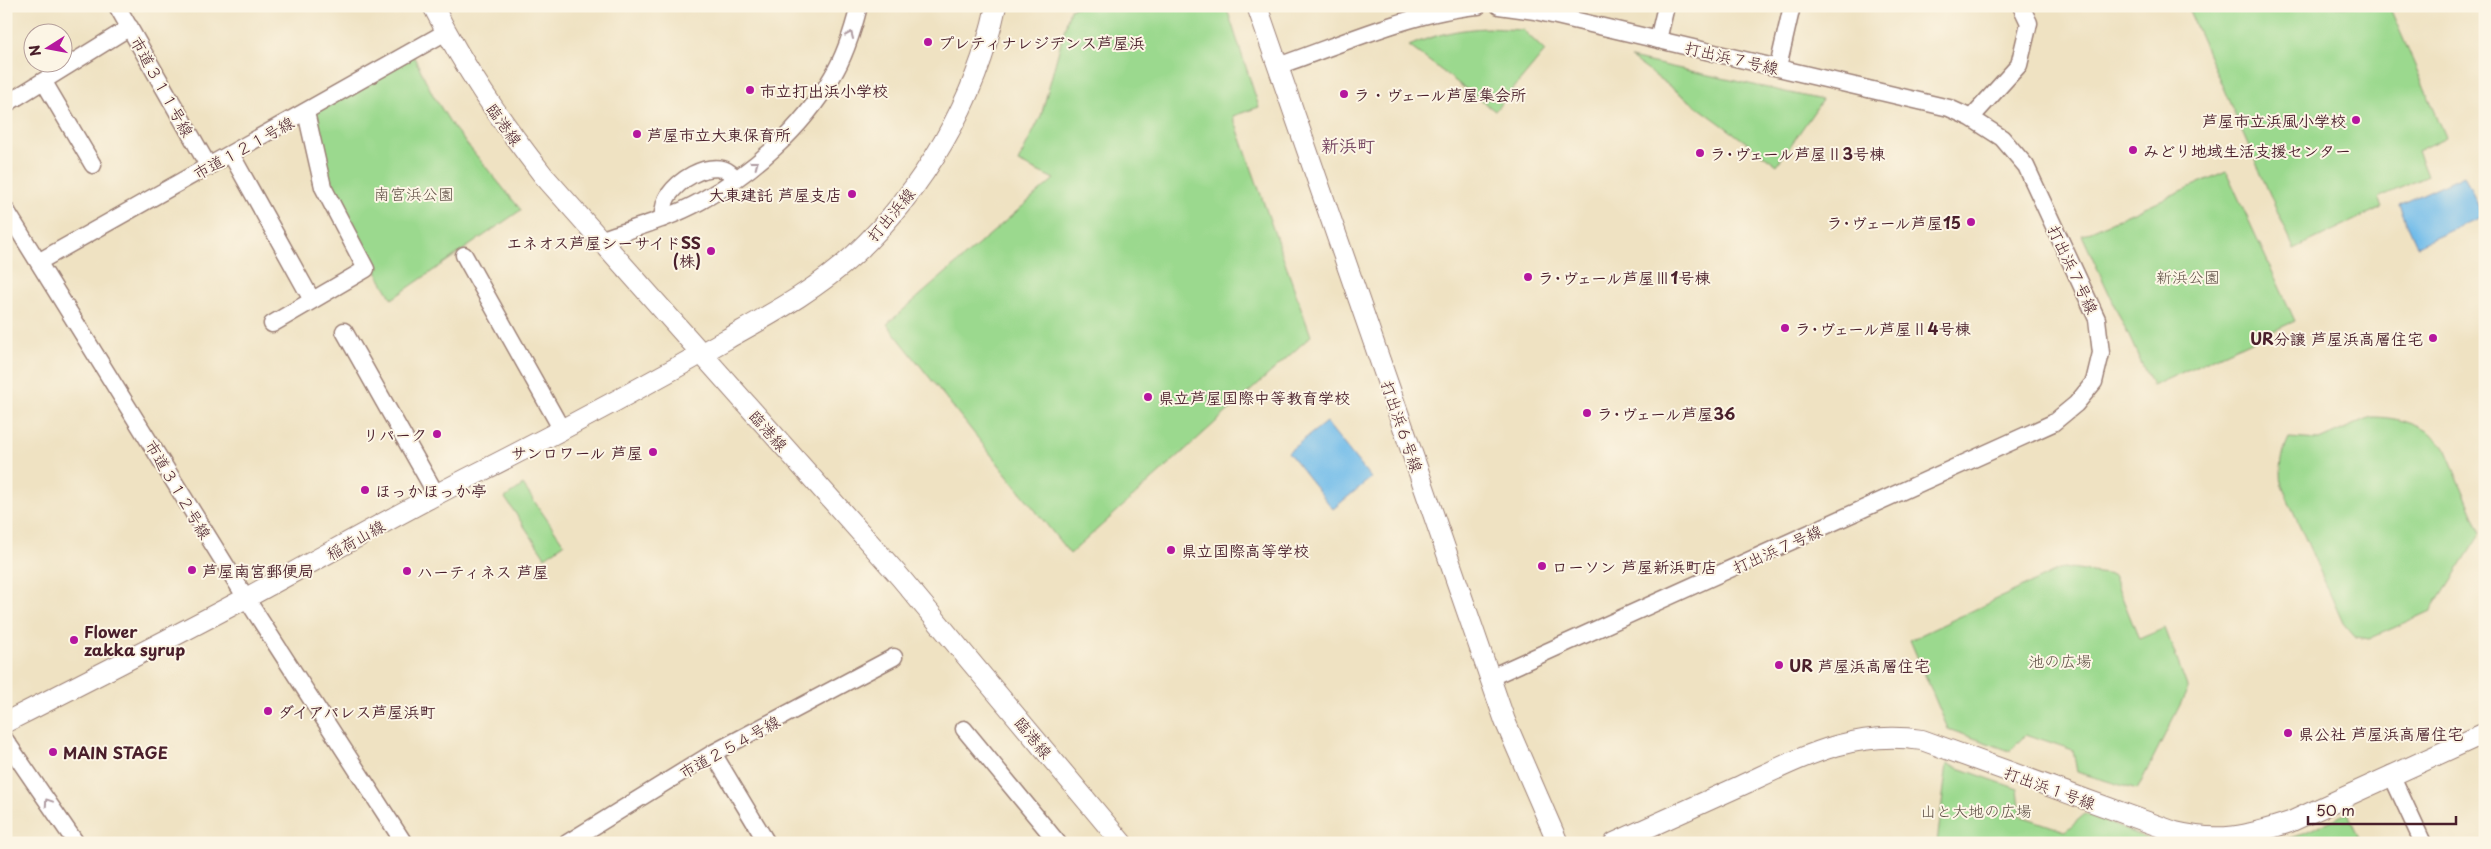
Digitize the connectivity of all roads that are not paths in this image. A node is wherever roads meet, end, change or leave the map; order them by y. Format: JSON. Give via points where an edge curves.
{"nodes":[{"id":1,"x":117,"y":6,"type":"edge"},
{"id":2,"x":433,"y":6,"type":"edge"},
{"id":3,"x":859,"y":6,"type":"edge"},
{"id":4,"x":996,"y":6,"type":"edge"},
{"id":5,"x":1257,"y":6,"type":"edge"},
{"id":6,"x":1478,"y":6,"type":"edge"},
{"id":7,"x":1499,"y":6,"type":"edge"},
{"id":8,"x":1666,"y":6,"type":"edge"},
{"id":9,"x":1792,"y":6,"type":"edge"},
{"id":10,"x":2021,"y":6,"type":"edge"},
{"id":11,"x":1454,"y":7,"type":"edge"},
{"id":12,"x":1535,"y":9,"type":"edge"},
{"id":13,"x":130,"y":27,"type":"junction"},
{"id":14,"x":446,"y":32,"type":"junction"},
{"id":15,"x":1658,"y":40,"type":"junction"},
{"id":16,"x":1278,"y":66,"type":"junction"},
{"id":17,"x":1778,"y":68,"type":"junction"},
{"id":18,"x":44,"y":82,"type":"junction"},
{"id":19,"x":6,"y":104,"type":"edge"},
{"id":20,"x":306,"y":112,"type":"junction"},
{"id":21,"x":1971,"y":118,"type":"junction"},
{"id":22,"x":232,"y":154,"type":"junction"},
{"id":23,"x":93,"y":165,"type":"dead end"},
{"id":24,"x":209,"y":167,"type":"junction"},
{"id":25,"x":736,"y":178,"type":"junction"},
{"id":26,"x":6,"y":210,"type":"edge"},
{"id":27,"x":662,"y":218,"type":"junction"},
{"id":28,"x":602,"y":239,"type":"junction"},
{"id":29,"x":464,"y":255,"type":"dead end"},
{"id":30,"x":40,"y":261,"type":"junction"},
{"id":31,"x":312,"y":300,"type":"junction"},
{"id":32,"x":272,"y":324,"type":"dead end"},
{"id":33,"x":344,"y":331,"type":"dead end"},
{"id":34,"x":702,"y":353,"type":"junction"},
{"id":35,"x":562,"y":430,"type":"junction"},
{"id":36,"x":436,"y":494,"type":"junction"},
{"id":37,"x":246,"y":598,"type":"junction"},
{"id":38,"x":894,"y":657,"type":"dead end"},
{"id":39,"x":1491,"y":677,"type":"junction"},
{"id":40,"x":6,"y":722,"type":"edge"},
{"id":41,"x":964,"y":729,"type":"dead end"},
{"id":42,"x":2485,"y":732,"type":"edge"},
{"id":43,"x":6,"y":741,"type":"edge"},
{"id":44,"x":713,"y":753,"type":"junction"},
{"id":45,"x":2391,"y":774,"type":"junction"},
{"id":46,"x":76,"y":843,"type":"edge"},
{"id":47,"x":404,"y":843,"type":"edge"},
{"id":48,"x":567,"y":843,"type":"edge"},
{"id":49,"x":767,"y":843,"type":"edge"},
{"id":50,"x":1058,"y":843,"type":"edge"},
{"id":51,"x":1122,"y":843,"type":"edge"},
{"id":52,"x":1558,"y":843,"type":"edge"},
{"id":53,"x":1614,"y":843,"type":"edge"},
{"id":54,"x":2423,"y":843,"type":"edge"}],
"edges":[{"from":1,"to":13,"type":"street","name":"市道３１１号線"},
{"from":2,"to":14,"type":"street","name":"臨港線"},
{"from":25,"to":3,"type":"street","one_way":true,"via":[[764,158],[795,125],[832,77],[853,30]]},
{"from":4,"to":34,"type":"street","name":"打出浜線","via":[[981,61],[964,104],[910,193],[883,226],[821,283]]},
{"from":5,"to":16,"type":"street","name":"打出浜６号線"},
{"from":6,"to":11,"type":"street"},
{"from":7,"to":12,"type":"street","name":"打出浜７号線"},
{"from":8,"to":15,"type":"street"},
{"from":9,"to":17,"type":"street"},
{"from":10,"to":21,"type":"street","via":[[2029,23],[2019,65]]},
{"from":11,"to":16,"type":"street"},
{"from":12,"to":15,"type":"street","name":"打出浜７号線"},
{"from":13,"to":18,"type":"street"},
{"from":13,"to":24,"type":"street","name":"市道３１１号線"},
{"from":14,"to":20,"type":"street","name":"市道１２１号線"},
{"from":14,"to":28,"type":"street","name":"臨港線","via":[[500,121],[543,175]]},
{"from":15,"to":17,"type":"street","name":"打出浜７号線"},
{"from":16,"to":39,"type":"street","name":"打出浜６号線"},
{"from":17,"to":21,"type":"street","name":"打出浜７号線","via":[[1949,108]]},
{"from":18,"to":19,"type":"street"},
{"from":18,"to":23,"type":"street"},
{"from":20,"to":22,"type":"street","name":"市道１２１号線"},
{"from":20,"to":31,"type":"street","via":[[323,188],[366,269]]},
{"from":21,"to":39,"type":"street","name":"打出浜７号線","via":[[2002,138],[2026,166],[2097,319],[2101,354],[2094,382],[2076,404],[2053,423]]},
{"from":22,"to":24,"type":"street","name":"市道１２１号線"},
{"from":22,"to":31,"type":"street"},
{"from":24,"to":30,"type":"street","name":"市道１２１号線"},
{"from":25,"to":27,"type":"street","via":[[701,202]]},
{"from":25,"to":27,"type":"street","via":[[725,169],[693,174],[667,197]]},
{"from":26,"to":30,"type":"street","name":"市道３１２号線"},
{"from":27,"to":28,"type":"street"},
{"from":28,"to":34,"type":"street","name":"臨港線"},
{"from":29,"to":35,"type":"street"},
{"from":30,"to":37,"type":"street","name":"市道３１２号線"},
{"from":31,"to":32,"type":"street"},
{"from":33,"to":36,"type":"street"},
{"from":34,"to":35,"type":"street","name":"稲荷山線"},
{"from":34,"to":51,"type":"street","name":"臨港線","via":[[900,577]]},
{"from":35,"to":36,"type":"street","name":"稲荷山線"},
{"from":36,"to":37,"type":"street","name":"稲荷山線"},
{"from":37,"to":40,"type":"street","name":"稲荷山線"},
{"from":37,"to":47,"type":"street","name":"市道３１２号線"},
{"from":38,"to":44,"type":"street","name":"市道２５４号線"},
{"from":39,"to":52,"type":"street","name":"打出浜６号線","via":[[1505,721]]},
{"from":41,"to":50,"type":"street"},
{"from":42,"to":45,"type":"street","name":"打出浜１号線"},
{"from":46,"to":43,"type":"street","one_way":true},
{"from":44,"to":48,"type":"street","name":"市道２５４号線"},
{"from":44,"to":49,"type":"street"},
{"from":45,"to":53,"type":"street","name":"打出浜１号線","via":[[2290,822],[2251,834],[2212,839],[2176,832],[1922,740],[1879,736],[1852,740],[1816,752]]},
{"from":45,"to":54,"type":"street"}]}
